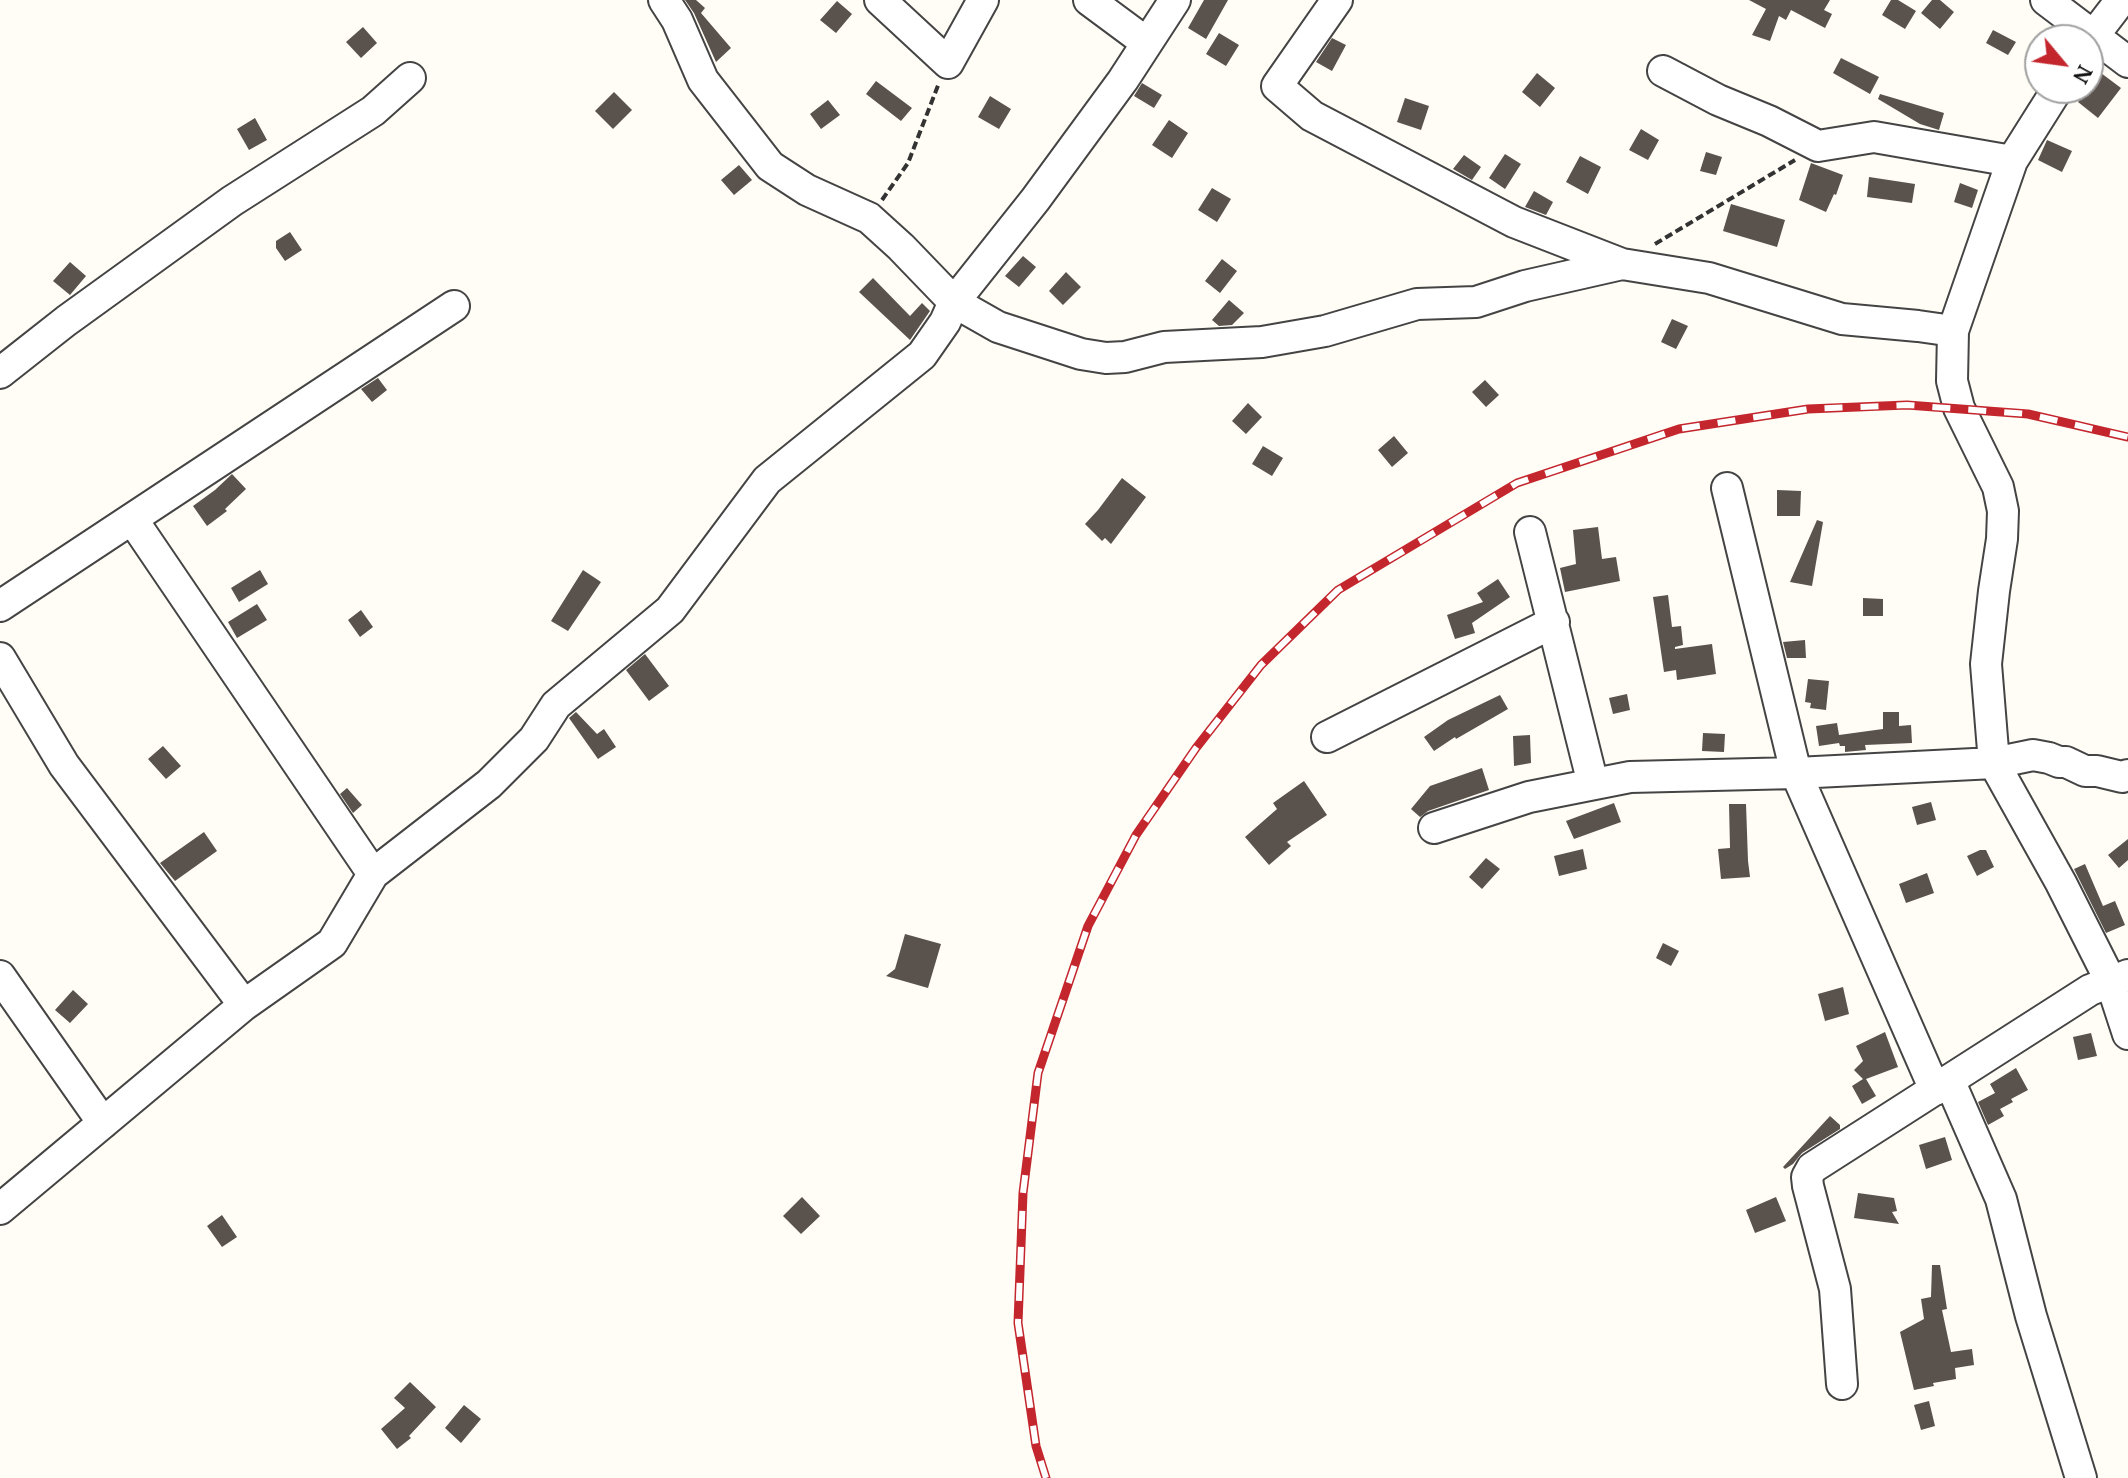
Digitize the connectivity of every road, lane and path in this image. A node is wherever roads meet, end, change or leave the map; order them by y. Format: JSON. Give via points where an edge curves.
{"nodes":[{"id":1,"x":664,"y":0,"type":"edge"},
{"id":2,"x":880,"y":0,"type":"edge"},
{"id":3,"x":983,"y":0,"type":"edge"},
{"id":4,"x":1089,"y":0,"type":"edge"},
{"id":5,"x":1175,"y":0,"type":"edge"},
{"id":6,"x":1337,"y":0,"type":"edge"},
{"id":7,"x":2046,"y":0,"type":"edge"},
{"id":8,"x":2121,"y":0,"type":"edge"},
{"id":9,"x":2074,"y":24,"type":"edge"},
{"id":10,"x":2103,"y":24,"type":"edge"},
{"id":11,"x":1147,"y":43,"type":"junction"},
{"id":12,"x":2104,"y":47,"type":"edge"},
{"id":13,"x":2128,"y":62,"type":"edge"},
{"id":14,"x":948,"y":63,"type":"junction"},
{"id":15,"x":1663,"y":71,"type":"dead end"},
{"id":16,"x":410,"y":78,"type":"dead end"},
{"id":17,"x":2048,"y":104,"type":"edge"},
{"id":18,"x":1818,"y":146,"type":"junction"},
{"id":19,"x":2012,"y":161,"type":"junction"},
{"id":20,"x":869,"y":218,"type":"junction"},
{"id":21,"x":1622,"y":264,"type":"junction"},
{"id":22,"x":954,"y":302,"type":"junction"},
{"id":23,"x":454,"y":306,"type":"dead end"},
{"id":24,"x":1953,"y":331,"type":"junction"},
{"id":25,"x":0,"y":373,"type":"edge"},
{"id":26,"x":1727,"y":488,"type":"dead end"},
{"id":27,"x":132,"y":519,"type":"junction"},
{"id":28,"x":1530,"y":532,"type":"dead end"},
{"id":29,"x":0,"y":606,"type":"edge"},
{"id":30,"x":1554,"y":622,"type":"junction"},
{"id":31,"x":0,"y":658,"type":"edge"},
{"id":32,"x":1327,"y":737,"type":"dead end"},
{"id":33,"x":1994,"y":763,"type":"junction"},
{"id":34,"x":1796,"y":773,"type":"junction"},
{"id":35,"x":2128,"y":775,"type":"edge"},
{"id":36,"x":1593,"y":784,"type":"junction"},
{"id":37,"x":1434,"y":828,"type":"dead end"},
{"id":38,"x":373,"y":874,"type":"junction"},
{"id":39,"x":0,"y":976,"type":"edge"},
{"id":40,"x":2119,"y":979,"type":"edge"},
{"id":41,"x":244,"y":1005,"type":"junction"},
{"id":42,"x":2128,"y":1034,"type":"edge"},
{"id":43,"x":1942,"y":1085,"type":"junction"},
{"id":44,"x":103,"y":1123,"type":"junction"},
{"id":45,"x":0,"y":1209,"type":"edge"},
{"id":46,"x":1842,"y":1384,"type":"dead end"},
{"id":47,"x":2081,"y":1478,"type":"edge"}],
"edges":[{"from":1,"to":20,"type":"street","via":[[703,80],[770,166],[807,190]]},
{"from":2,"to":14,"type":"street"},
{"from":3,"to":14,"type":"street"},
{"from":4,"to":11,"type":"street"},
{"from":5,"to":11,"type":"street"},
{"from":6,"to":21,"type":"street","via":[[1277,86],[1312,116],[1514,222]]},
{"from":7,"to":9,"type":"street"},
{"from":8,"to":10,"type":"street"},
{"from":11,"to":22,"type":"street","via":[[1035,200]]},
{"from":12,"to":13,"type":"street"},
{"from":14,"to":20,"type":"path","via":[[908,163]]},
{"from":15,"to":18,"type":"street"},
{"from":16,"to":25,"type":"street","via":[[373,111],[232,201]]},
{"from":17,"to":19,"type":"street"},
{"from":18,"to":19,"type":"street","via":[[1874,137]]},
{"from":18,"to":21,"type":"path"},
{"from":19,"to":24,"type":"street"},
{"from":20,"to":22,"type":"street"},
{"from":21,"to":22,"type":"street","via":[[1476,302],[1417,304],[1325,331],[1262,342],[1164,347],[1125,357],[1081,354],[998,327]]},
{"from":21,"to":24,"type":"street","via":[[1709,278],[1842,319]]},
{"from":22,"to":38,"type":"street","via":[[922,355],[767,480],[670,610],[556,705],[534,739],[489,784]]},
{"from":23,"to":27,"type":"street"},
{"from":24,"to":33,"type":"street","via":[[1952,381],[1959,408],[1998,487],[2003,511],[1986,664]]},
{"from":26,"to":34,"type":"street"},
{"from":27,"to":29,"type":"street"},
{"from":27,"to":38,"type":"street"},
{"from":28,"to":30,"type":"street"},
{"from":30,"to":32,"type":"street"},
{"from":30,"to":36,"type":"street"},
{"from":31,"to":41,"type":"street","via":[[64,765]]},
{"from":33,"to":34,"type":"street"},
{"from":33,"to":35,"type":"street","via":[[2033,755],[2085,771]]},
{"from":33,"to":40,"type":"street"},
{"from":34,"to":36,"type":"street","via":[[1630,777]]},
{"from":34,"to":43,"type":"street"},
{"from":36,"to":37,"type":"street","via":[[1529,797]]},
{"from":38,"to":41,"type":"street","via":[[332,943]]},
{"from":39,"to":44,"type":"street"},
{"from":40,"to":42,"type":"street"},
{"from":40,"to":43,"type":"street","via":[[2090,990]]},
{"from":41,"to":44,"type":"street"},
{"from":43,"to":46,"type":"street","via":[[1812,1168],[1807,1177],[1835,1289]]},
{"from":43,"to":47,"type":"street","via":[[2001,1199]]},
{"from":44,"to":45,"type":"street"}]}
